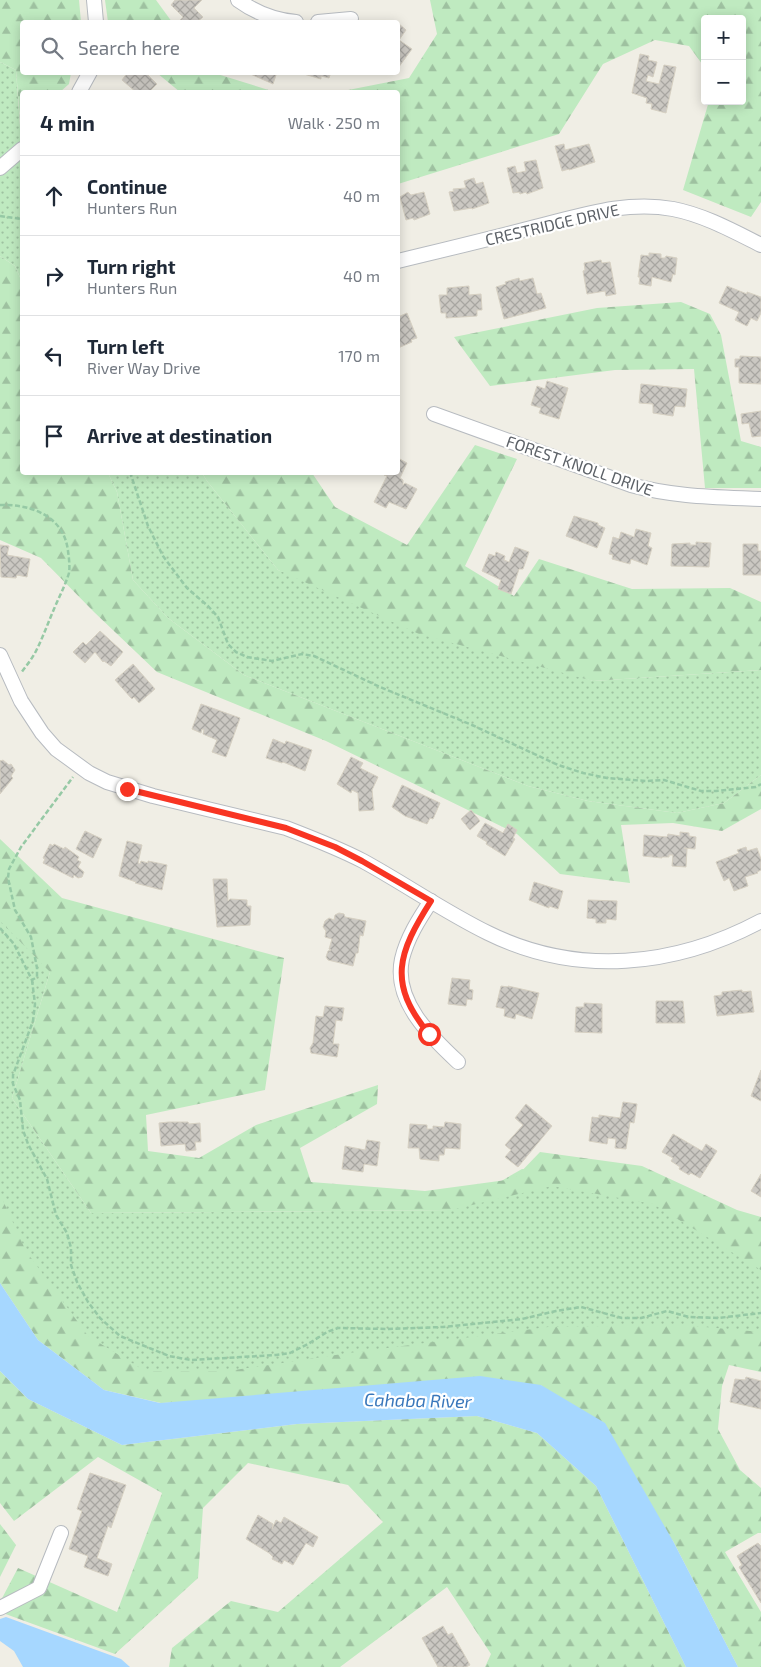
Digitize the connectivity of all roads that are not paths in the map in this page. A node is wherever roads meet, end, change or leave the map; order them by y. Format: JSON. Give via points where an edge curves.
{"nodes":[{"id":1,"x":94,"y":0,"type":"edge"},
{"id":2,"x":238,"y":0,"type":"edge"},
{"id":3,"x":351,"y":19,"type":"dead end"},
{"id":4,"x":96,"y":20,"type":"edge"},
{"id":5,"x":285,"y":20,"type":"edge"},
{"id":6,"x":340,"y":20,"type":"edge"},
{"id":7,"x":89,"y":75,"type":"edge"},
{"id":8,"x":82,"y":90,"type":"edge"},
{"id":9,"x":20,"y":151,"type":"edge"},
{"id":10,"x":0,"y":168,"type":"edge"},
{"id":11,"x":761,"y":245,"type":"edge"},
{"id":12,"x":400,"y":261,"type":"edge"},
{"id":13,"x":434,"y":414,"type":"dead end"},
{"id":14,"x":761,"y":499,"type":"edge"},
{"id":15,"x":0,"y":654,"type":"edge"},
{"id":16,"x":431,"y":901,"type":"junction"},
{"id":17,"x":761,"y":921,"type":"edge"},
{"id":18,"x":458,"y":1062,"type":"dead end"},
{"id":19,"x":61,"y":1533,"type":"dead end"},
{"id":20,"x":0,"y":1608,"type":"edge"}],
"edges":[{"from":1,"to":4,"type":"street"},
{"from":2,"to":5,"type":"street","via":[[268,17]]},
{"from":3,"to":6,"type":"street"},
{"from":7,"to":8,"type":"street"},
{"from":9,"to":10,"type":"street"},
{"from":11,"to":12,"type":"street","name":"CRESTRIDGE DRIVE","via":[[688,212],[639,206],[602,211]]},
{"from":13,"to":14,"type":"street","name":"FOREST KNOLL DRIVE","via":[[631,486],[691,497]]},
{"from":15,"to":16,"type":"street","via":[[30,717],[56,749],[80,767],[132,791],[311,837],[362,861]]},
{"from":16,"to":17,"type":"street","via":[[481,930],[517,946],[592,960],[648,960],[679,954],[722,940]]},
{"from":16,"to":18,"type":"street","via":[[407,944],[402,961],[403,982],[419,1022]]},
{"from":19,"to":20,"type":"street","via":[[39,1588]]}]}
